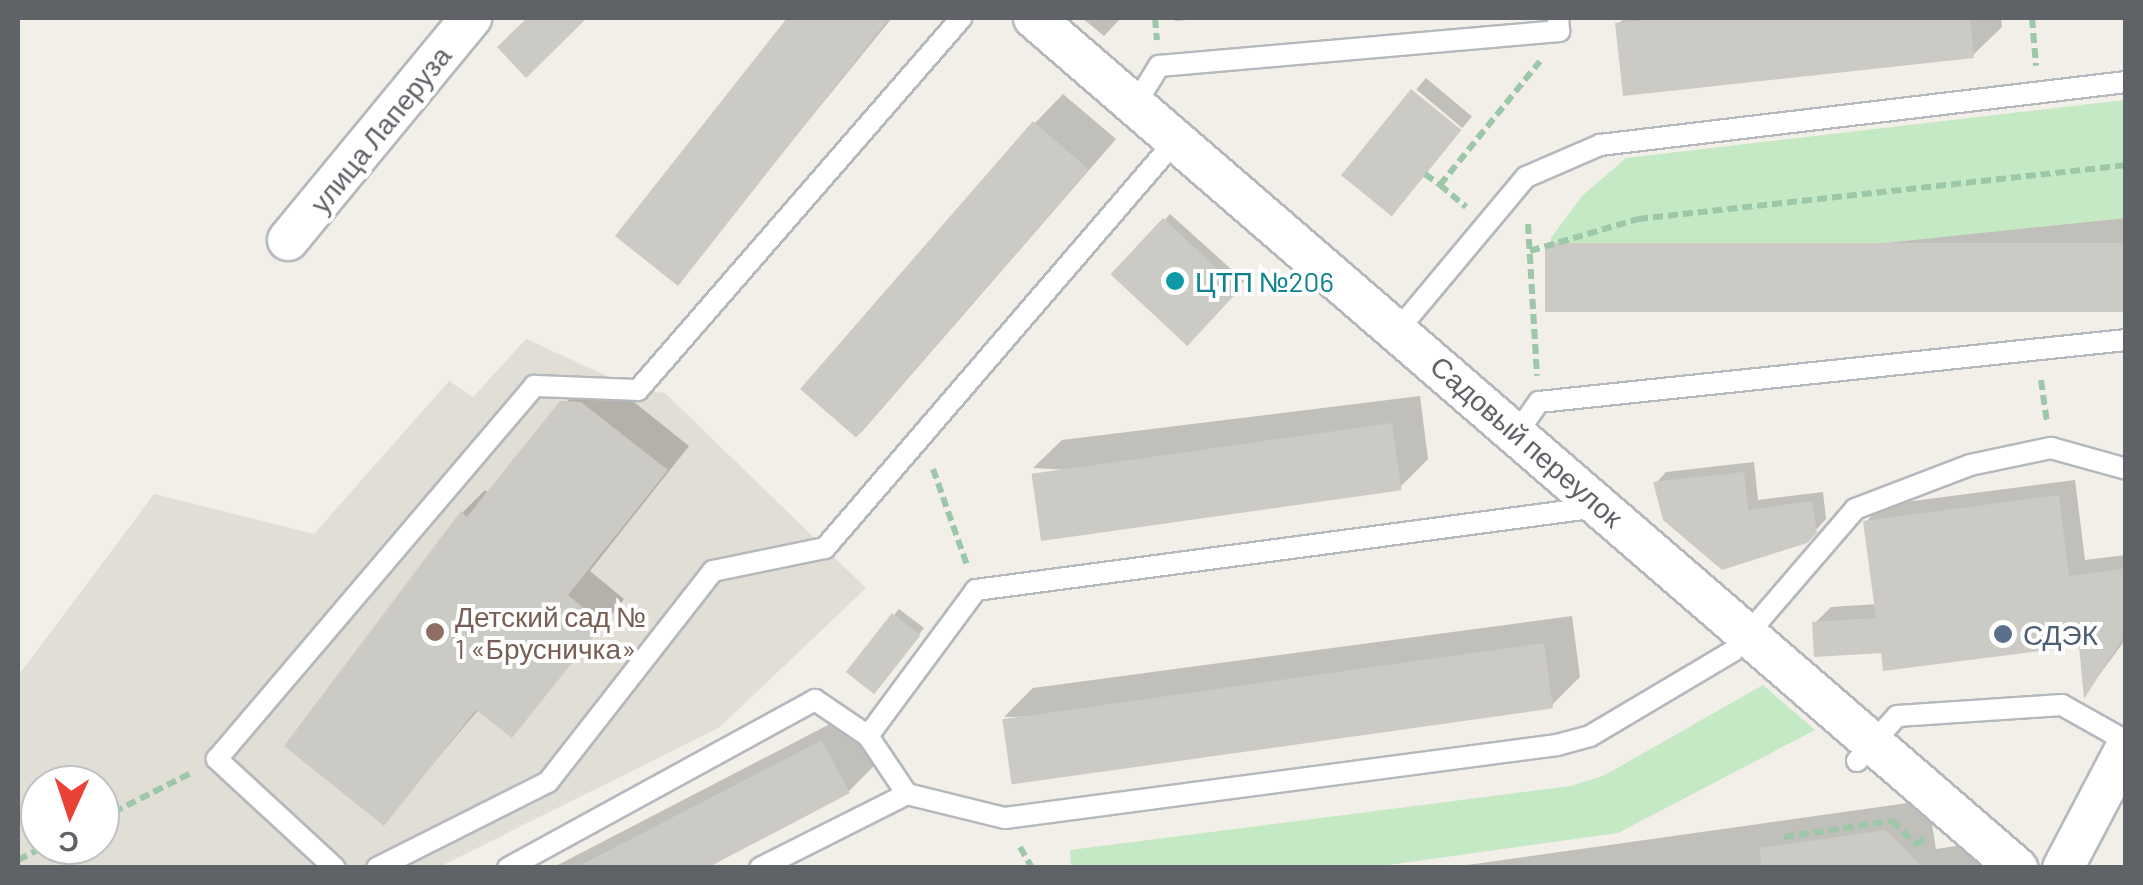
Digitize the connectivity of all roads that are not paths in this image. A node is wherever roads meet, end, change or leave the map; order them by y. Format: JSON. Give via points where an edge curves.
{"nodes":[{"id":1,"x":471,"y":18,"type":"edge"},
{"id":2,"x":960,"y":18,"type":"edge"},
{"id":3,"x":1034,"y":18,"type":"edge"},
{"id":4,"x":1559,"y":24,"type":"edge"},
{"id":5,"x":2126,"y":82,"type":"edge"},
{"id":6,"x":1135,"y":105,"type":"junction"},
{"id":7,"x":1176,"y":140,"type":"junction"},
{"id":8,"x":288,"y":240,"type":"dead end"},
{"id":9,"x":1398,"y":330,"type":"junction"},
{"id":10,"x":2126,"y":340,"type":"edge"},
{"id":11,"x":1528,"y":417,"type":"junction"},
{"id":12,"x":2126,"y":469,"type":"edge"},
{"id":13,"x":1603,"y":506,"type":"junction"},
{"id":14,"x":1748,"y":631,"type":"junction"},
{"id":15,"x":868,"y":736,"type":"junction"},
{"id":16,"x":2126,"y":745,"type":"edge"},
{"id":17,"x":1866,"y":750,"type":"junction"},
{"id":18,"x":907,"y":794,"type":"junction"},
{"id":19,"x":335,"y":868,"type":"edge"},
{"id":20,"x":376,"y":868,"type":"edge"},
{"id":21,"x":508,"y":868,"type":"edge"},
{"id":22,"x":760,"y":868,"type":"edge"},
{"id":23,"x":2017,"y":868,"type":"edge"},
{"id":24,"x":2063,"y":868,"type":"edge"}],
"edges":[{"from":1,"to":8,"type":"street","name":"улица Лаперуза"},
{"from":2,"to":19,"type":"lane","via":[[638,390],[534,386],[216,759]]},
{"from":3,"to":6,"type":"street","name":"Садовый переулок"},
{"from":4,"to":6,"type":"lane","via":[[1160,66]]},
{"from":5,"to":9,"type":"lane","via":[[1600,145],[1526,178]]},
{"from":6,"to":7,"type":"street","name":"Садовый переулок"},
{"from":7,"to":9,"type":"street","name":"Садовый переулок"},
{"from":7,"to":20,"type":"lane","via":[[826,548],[713,571],[548,782]]},
{"from":9,"to":11,"type":"street","name":"Садовый переулок"},
{"from":10,"to":11,"type":"lane"},
{"from":11,"to":13,"type":"street","name":"Садовый переулок"},
{"from":12,"to":14,"type":"lane","via":[[2051,448],[1970,464],[1855,509]]},
{"from":13,"to":14,"type":"street","name":"Садовый переулок"},
{"from":13,"to":15,"type":"lane","via":[[976,590]]},
{"from":14,"to":17,"type":"street","name":"Садовый переулок"},
{"from":14,"to":18,"type":"lane","via":[[1733,651],[1688,681],[1590,736],[1557,745],[1005,818]]},
{"from":15,"to":18,"type":"lane"},
{"from":15,"to":21,"type":"lane","via":[[815,700]]},
{"from":16,"to":17,"type":"lane","via":[[2062,705],[1897,716]]},
{"from":16,"to":24,"type":"street"},
{"from":17,"to":23,"type":"street","name":"Садовый переулок"},
{"from":18,"to":22,"type":"lane"}]}
